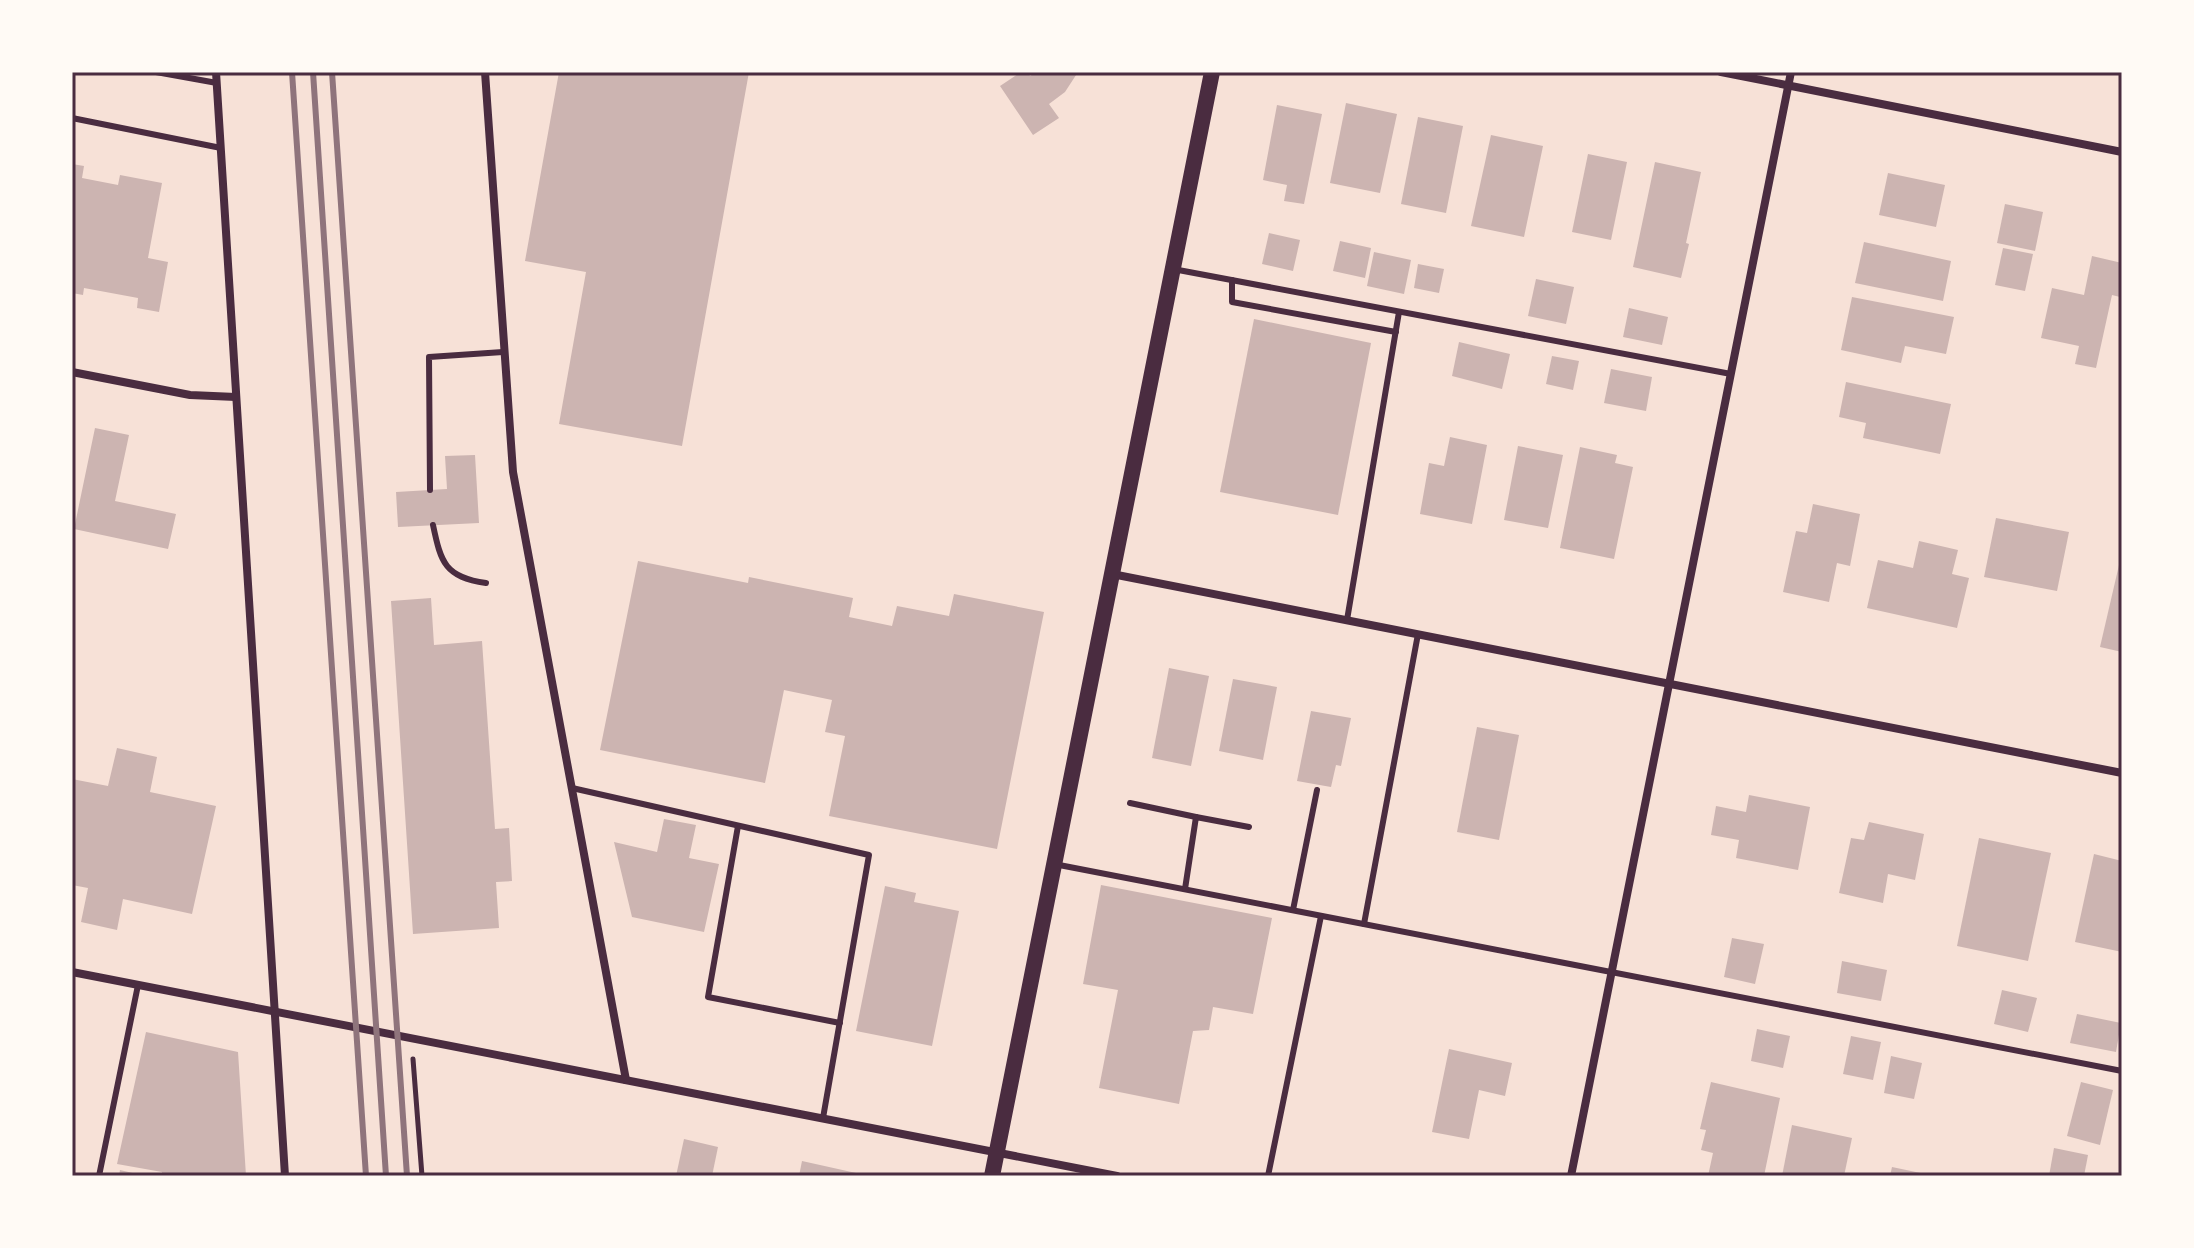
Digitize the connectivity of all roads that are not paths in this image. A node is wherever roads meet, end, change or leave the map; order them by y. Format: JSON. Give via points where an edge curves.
{"nodes":[{"id":1,"x":156,"y":72,"type":"edge"},
{"id":2,"x":216,"y":72,"type":"edge"},
{"id":3,"x":485,"y":72,"type":"edge"},
{"id":4,"x":1212,"y":72,"type":"edge"},
{"id":5,"x":1721,"y":72,"type":"edge"},
{"id":6,"x":1791,"y":72,"type":"edge"},
{"id":7,"x":217,"y":83,"type":"junction"},
{"id":8,"x":1789,"y":85,"type":"junction"},
{"id":9,"x":72,"y":118,"type":"edge"},
{"id":10,"x":221,"y":148,"type":"junction"},
{"id":11,"x":2122,"y":152,"type":"edge"},
{"id":12,"x":1173,"y":269,"type":"junction"},
{"id":13,"x":1232,"y":280,"type":"junction"},
{"id":14,"x":1399,"y":312,"type":"junction"},
{"id":15,"x":1396,"y":332,"type":"junction"},
{"id":16,"x":503,"y":352,"type":"junction"},
{"id":17,"x":72,"y":372,"type":"edge"},
{"id":18,"x":1731,"y":374,"type":"junction"},
{"id":19,"x":236,"y":397,"type":"junction"},
{"id":20,"x":430,"y":490,"type":"dead end"},
{"id":21,"x":433,"y":525,"type":"dead end"},
{"id":22,"x":1112,"y":574,"type":"junction"},
{"id":23,"x":486,"y":583,"type":"dead end"},
{"id":24,"x":1347,"y":620,"type":"junction"},
{"id":25,"x":1418,"y":634,"type":"junction"},
{"id":26,"x":1669,"y":684,"type":"junction"},
{"id":27,"x":2122,"y":773,"type":"edge"},
{"id":28,"x":572,"y":788,"type":"junction"},
{"id":29,"x":1317,"y":790,"type":"dead end"},
{"id":30,"x":1130,"y":803,"type":"dead end"},
{"id":31,"x":1196,"y":817,"type":"junction"},
{"id":32,"x":738,"y":826,"type":"junction"},
{"id":33,"x":1249,"y":827,"type":"dead end"},
{"id":34,"x":1054,"y":864,"type":"junction"},
{"id":35,"x":1185,"y":889,"type":"junction"},
{"id":36,"x":1293,"y":910,"type":"junction"},
{"id":37,"x":1321,"y":916,"type":"junction"},
{"id":38,"x":1364,"y":924,"type":"junction"},
{"id":39,"x":72,"y":972,"type":"edge"},
{"id":40,"x":1612,"y":972,"type":"junction"},
{"id":41,"x":138,"y":985,"type":"junction"},
{"id":42,"x":274,"y":1011,"type":"junction"},
{"id":43,"x":840,"y":1023,"type":"junction"},
{"id":44,"x":2122,"y":1071,"type":"edge"},
{"id":45,"x":626,"y":1080,"type":"junction"},
{"id":46,"x":823,"y":1118,"type":"junction"},
{"id":47,"x":997,"y":1152,"type":"junction"},
{"id":48,"x":99,"y":1176,"type":"edge"},
{"id":49,"x":285,"y":1176,"type":"edge"},
{"id":50,"x":992,"y":1176,"type":"edge"},
{"id":51,"x":1117,"y":1176,"type":"edge"},
{"id":52,"x":1268,"y":1176,"type":"edge"},
{"id":53,"x":1571,"y":1176,"type":"edge"}],
"edges":[{"from":1,"to":7,"type":"lane"},
{"from":2,"to":7,"type":"street"},
{"from":3,"to":16,"type":"street"},
{"from":4,"to":12,"type":"main road"},
{"from":5,"to":8,"type":"street"},
{"from":6,"to":8,"type":"street"},
{"from":7,"to":10,"type":"street"},
{"from":8,"to":11,"type":"street"},
{"from":8,"to":18,"type":"street"},
{"from":9,"to":10,"type":"lane"},
{"from":10,"to":19,"type":"street"},
{"from":12,"to":13,"type":"lane"},
{"from":12,"to":22,"type":"main road"},
{"from":13,"to":14,"type":"lane"},
{"from":13,"to":15,"type":"lane","via":[[1232,302]]},
{"from":14,"to":15,"type":"lane"},
{"from":14,"to":18,"type":"lane"},
{"from":15,"to":24,"type":"lane"},
{"from":16,"to":20,"type":"lane","via":[[429,357]]},
{"from":16,"to":28,"type":"street","via":[[513,472]]},
{"from":17,"to":19,"type":"street","via":[[190,395]]},
{"from":18,"to":26,"type":"street"},
{"from":19,"to":42,"type":"street"},
{"from":21,"to":23,"type":"lane","via":[[440,556],[450,571],[464,580]]},
{"from":22,"to":24,"type":"street"},
{"from":22,"to":34,"type":"main road"},
{"from":24,"to":25,"type":"street"},
{"from":25,"to":26,"type":"street"},
{"from":25,"to":38,"type":"lane"},
{"from":26,"to":27,"type":"street"},
{"from":26,"to":40,"type":"street"},
{"from":28,"to":32,"type":"lane"},
{"from":28,"to":45,"type":"street"},
{"from":29,"to":36,"type":"lane"},
{"from":30,"to":31,"type":"lane"},
{"from":31,"to":33,"type":"lane"},
{"from":31,"to":35,"type":"lane"},
{"from":32,"to":43,"type":"lane","via":[[869,855]]},
{"from":32,"to":43,"type":"lane","via":[[708,997]]},
{"from":34,"to":35,"type":"lane"},
{"from":34,"to":47,"type":"main road"},
{"from":35,"to":36,"type":"lane"},
{"from":36,"to":37,"type":"lane"},
{"from":37,"to":38,"type":"lane"},
{"from":37,"to":52,"type":"lane"},
{"from":38,"to":40,"type":"lane"},
{"from":39,"to":41,"type":"street"},
{"from":40,"to":44,"type":"lane"},
{"from":40,"to":53,"type":"street"},
{"from":41,"to":42,"type":"street"},
{"from":41,"to":48,"type":"lane"},
{"from":42,"to":45,"type":"street"},
{"from":42,"to":49,"type":"street"},
{"from":43,"to":46,"type":"lane"},
{"from":45,"to":46,"type":"street"},
{"from":46,"to":47,"type":"street"},
{"from":47,"to":50,"type":"main road"},
{"from":47,"to":51,"type":"street"}]}
